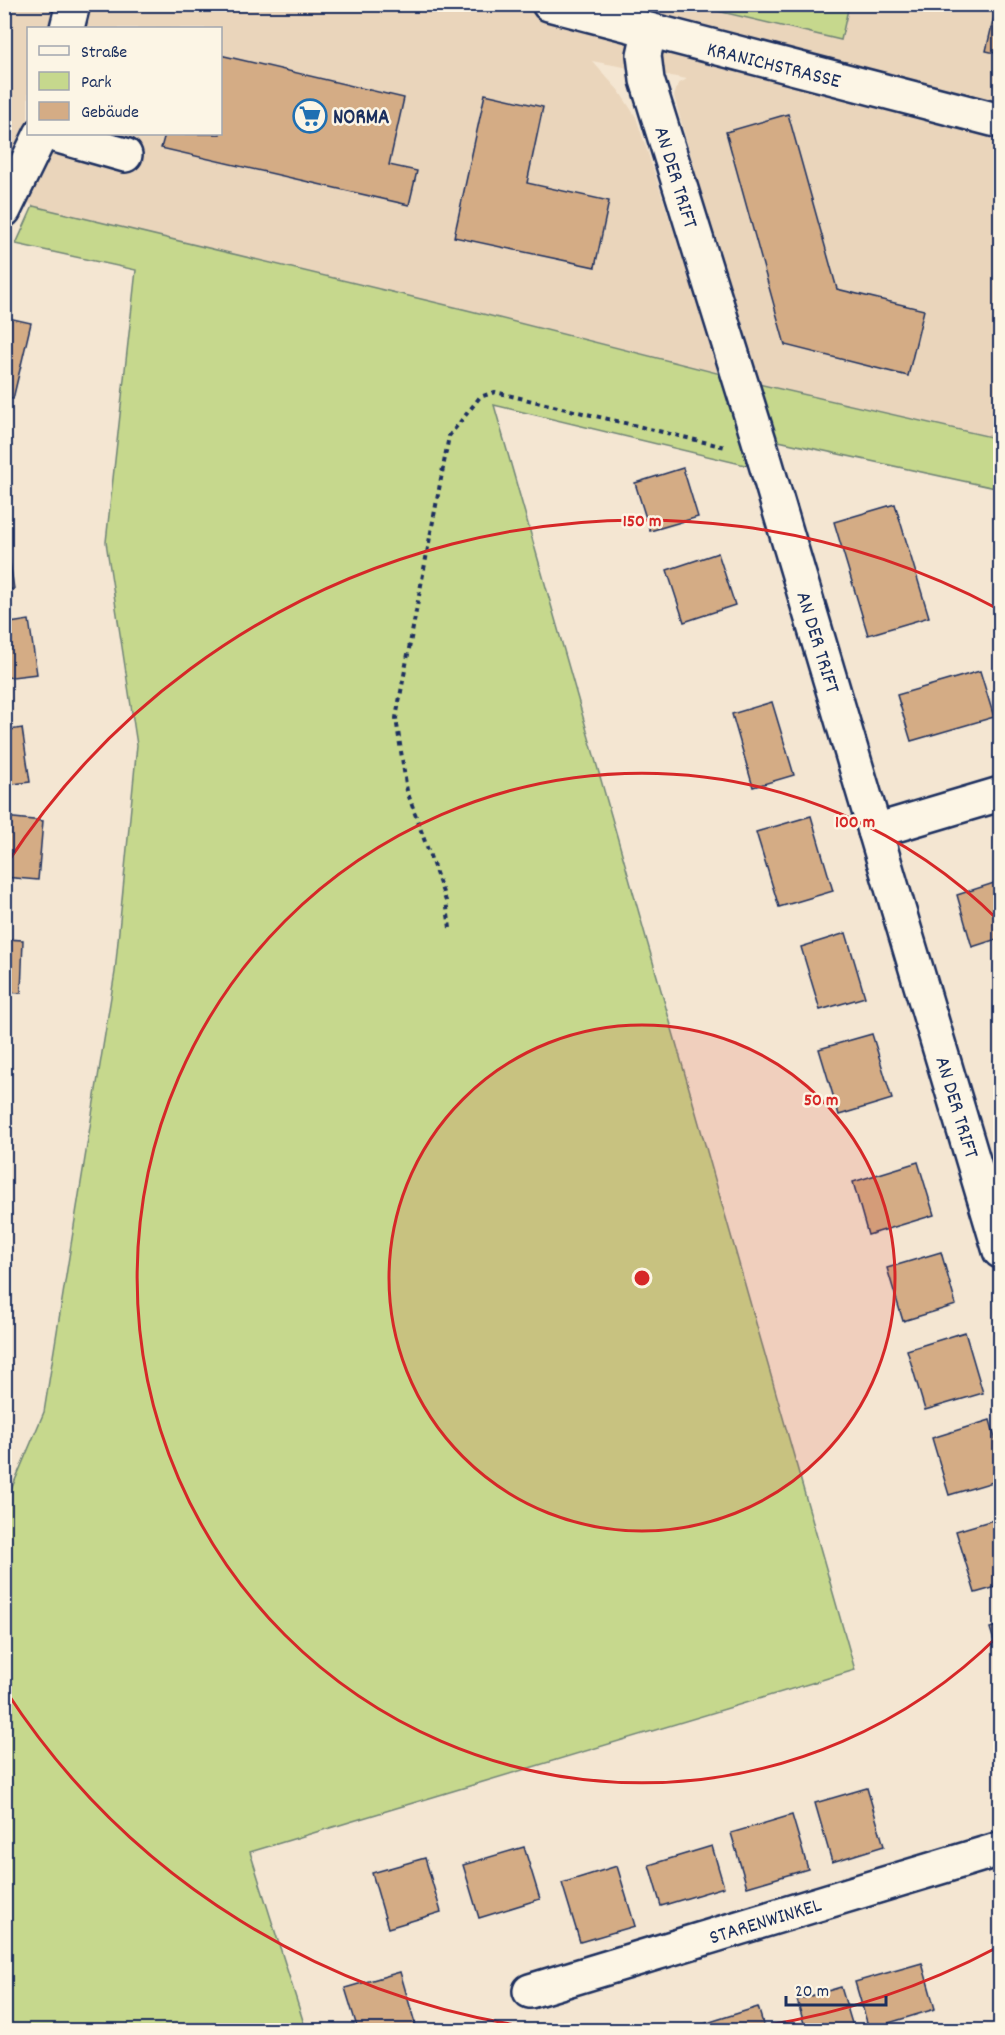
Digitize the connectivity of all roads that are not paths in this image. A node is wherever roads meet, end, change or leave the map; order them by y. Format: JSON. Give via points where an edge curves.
{"nodes":[{"id":1,"x":73,"y":4,"type":"edge"},
{"id":2,"x":549,"y":4,"type":"edge"},
{"id":3,"x":67,"y":27,"type":"edge"},
{"id":4,"x":649,"y":32,"type":"junction"},
{"id":5,"x":1000,"y":121,"type":"edge"},
{"id":6,"x":41,"y":135,"type":"edge"},
{"id":7,"x":55,"y":135,"type":"edge"},
{"id":8,"x":125,"y":155,"type":"dead end"},
{"id":9,"x":4,"y":210,"type":"edge"},
{"id":10,"x":1000,"y":794,"type":"edge"},
{"id":11,"x":876,"y":831,"type":"junction"},
{"id":12,"x":1000,"y":1251,"type":"edge"},
{"id":13,"x":1000,"y":1849,"type":"edge"},
{"id":14,"x":530,"y":1991,"type":"dead end"}],
"edges":[{"from":1,"to":3,"type":"street"},
{"from":2,"to":4,"type":"street","name":"KRANICHSTRASSE"},
{"from":4,"to":5,"type":"street","name":"KRANICHSTRASSE"},
{"from":4,"to":11,"type":"street","name":"AN DER TRIFT","via":[[644,55],[647,81]]},
{"from":6,"to":9,"type":"street"},
{"from":7,"to":8,"type":"street"},
{"from":10,"to":11,"type":"street"},
{"from":11,"to":12,"type":"street","name":"AN DER TRIFT"},
{"from":13,"to":14,"type":"street","name":"STARENWINKEL"}]}
